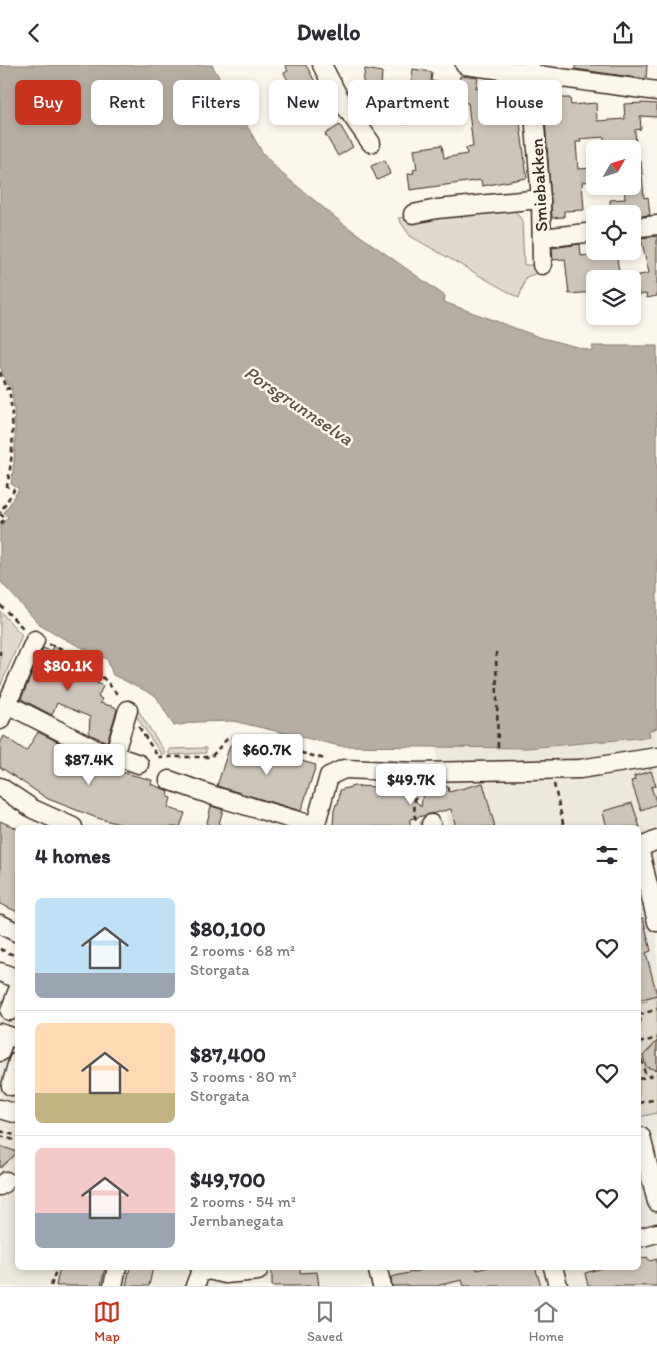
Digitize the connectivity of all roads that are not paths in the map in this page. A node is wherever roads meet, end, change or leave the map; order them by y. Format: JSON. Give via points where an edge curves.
{"nodes":[{"id":1,"x":322,"y":65,"type":"edge"},
{"id":2,"x":465,"y":65,"type":"edge"},
{"id":3,"x":530,"y":70,"type":"edge"},
{"id":4,"x":657,"y":91,"type":"edge"},
{"id":5,"x":372,"y":143,"type":"dead end"},
{"id":6,"x":541,"y":199,"type":"junction"},
{"id":7,"x":413,"y":213,"type":"dead end"},
{"id":8,"x":657,"y":225,"type":"edge"},
{"id":9,"x":641,"y":227,"type":"edge"},
{"id":10,"x":586,"y":233,"type":"edge"},
{"id":11,"x":542,"y":238,"type":"junction"},
{"id":12,"x":542,"y":265,"type":"dead end"},
{"id":13,"x":35,"y":640,"type":"road end"},
{"id":14,"x":128,"y":710,"type":"road end"},
{"id":15,"x":4,"y":712,"type":"edge"},
{"id":16,"x":114,"y":755,"type":"junction"},
{"id":17,"x":657,"y":757,"type":"edge"},
{"id":18,"x":139,"y":764,"type":"dead end"},
{"id":19,"x":169,"y":780,"type":"dead end"},
{"id":20,"x":0,"y":787,"type":"edge"},
{"id":21,"x":69,"y":825,"type":"edge"},
{"id":22,"x":308,"y":825,"type":"edge"},
{"id":23,"x":315,"y":825,"type":"edge"},
{"id":24,"x":657,"y":840,"type":"edge"},
{"id":25,"x":641,"y":847,"type":"edge"},
{"id":26,"x":641,"y":855,"type":"edge"},
{"id":27,"x":654,"y":900,"type":"edge"},
{"id":28,"x":657,"y":922,"type":"edge"},
{"id":29,"x":0,"y":924,"type":"edge"},
{"id":30,"x":15,"y":932,"type":"edge"},
{"id":31,"x":0,"y":971,"type":"edge"},
{"id":32,"x":15,"y":978,"type":"edge"},
{"id":33,"x":15,"y":997,"type":"edge"},
{"id":34,"x":9,"y":1010,"type":"edge"},
{"id":35,"x":15,"y":1072,"type":"edge"},
{"id":36,"x":11,"y":1086,"type":"dead end"},
{"id":37,"x":0,"y":1109,"type":"edge"},
{"id":38,"x":15,"y":1113,"type":"edge"},
{"id":39,"x":645,"y":1135,"type":"edge"},
{"id":40,"x":657,"y":1202,"type":"edge"},
{"id":41,"x":657,"y":1233,"type":"edge"},
{"id":42,"x":641,"y":1237,"type":"edge"},
{"id":43,"x":116,"y":1270,"type":"edge"},
{"id":44,"x":378,"y":1270,"type":"edge"},
{"id":45,"x":554,"y":1270,"type":"edge"},
{"id":46,"x":258,"y":1275,"type":"edge"},
{"id":47,"x":113,"y":1286,"type":"edge"},
{"id":48,"x":195,"y":1286,"type":"edge"},
{"id":49,"x":382,"y":1286,"type":"edge"},
{"id":50,"x":558,"y":1286,"type":"edge"}],
"edges":[{"from":1,"to":5,"type":"street","via":[[338,96]]},
{"from":2,"to":3,"type":"street"},
{"from":3,"to":4,"type":"street"},
{"from":3,"to":6,"type":"street","name":"Smiebakken"},
{"from":6,"to":7,"type":"street"},
{"from":6,"to":11,"type":"street","name":"Smiebakken"},
{"from":8,"to":9,"type":"street"},
{"from":10,"to":11,"type":"street"},
{"from":11,"to":12,"type":"street","name":"Smiebakken"},
{"from":13,"to":15,"type":"street"},
{"from":14,"to":16,"type":"street"},
{"from":15,"to":16,"type":"street"},
{"from":16,"to":18,"type":"street"},
{"from":17,"to":23,"type":"street","via":[[580,769],[551,770],[417,772],[328,768]]},
{"from":19,"to":22,"type":"street"},
{"from":20,"to":21,"type":"street","via":[[33,809]]},
{"from":24,"to":25,"type":"street"},
{"from":26,"to":27,"type":"street"},
{"from":27,"to":28,"type":"street"},
{"from":29,"to":30,"type":"street"},
{"from":31,"to":32,"type":"street"},
{"from":33,"to":34,"type":"street"},
{"from":35,"to":36,"type":"street"},
{"from":37,"to":38,"type":"street"},
{"from":39,"to":40,"type":"street"},
{"from":41,"to":42,"type":"street"},
{"from":43,"to":47,"type":"street"},
{"from":44,"to":49,"type":"street"},
{"from":45,"to":50,"type":"street"},
{"from":46,"to":48,"type":"street","via":[[208,1271],[200,1273]]}]}
